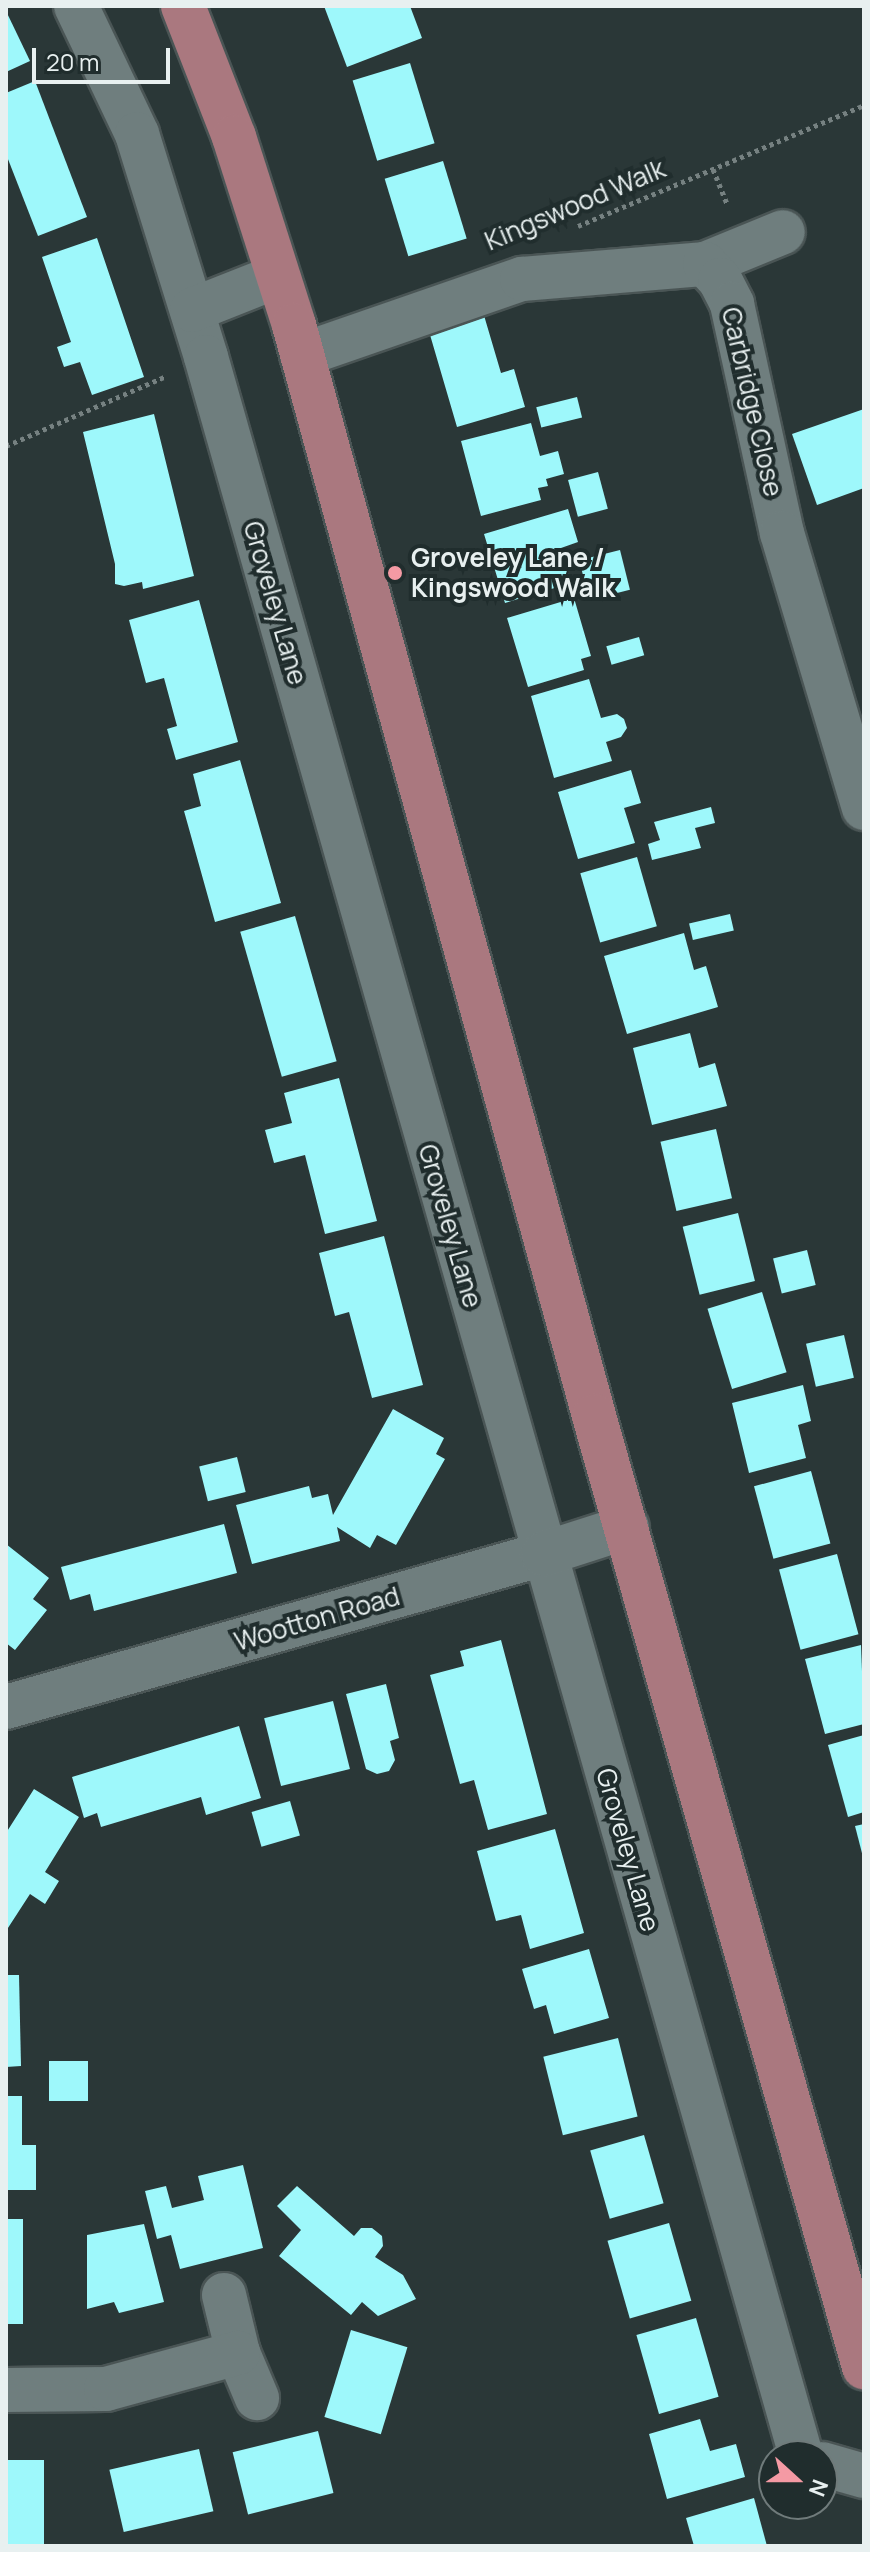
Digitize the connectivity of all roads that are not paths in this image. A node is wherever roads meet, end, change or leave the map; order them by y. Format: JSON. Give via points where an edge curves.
{"nodes":[{"id":1,"x":76,"y":6,"type":"edge"},
{"id":2,"x":183,"y":6,"type":"edge"},
{"id":3,"x":783,"y":232,"type":"dead end"},
{"id":4,"x":705,"y":264,"type":"junction"},
{"id":5,"x":278,"y":276,"type":"junction"},
{"id":6,"x":192,"y":310,"type":"junction"},
{"id":7,"x":302,"y":355,"type":"junction"},
{"id":8,"x":864,"y":808,"type":"edge"},
{"id":9,"x":627,"y":1527,"type":"junction"},
{"id":10,"x":543,"y":1554,"type":"junction"},
{"id":11,"x":6,"y":1707,"type":"edge"},
{"id":12,"x":224,"y":2295,"type":"dead end"},
{"id":13,"x":238,"y":2353,"type":"junction"},
{"id":14,"x":864,"y":2367,"type":"edge"},
{"id":15,"x":6,"y":2390,"type":"edge"},
{"id":16,"x":257,"y":2398,"type":"dead end"},
{"id":17,"x":796,"y":2440,"type":"edge"},
{"id":18,"x":838,"y":2469,"type":"edge"},
{"id":19,"x":864,"y":2476,"type":"edge"}],
"edges":[{"from":1,"to":6,"type":"street","name":"Groveley Lane","via":[[137,134]]},
{"from":2,"to":5,"type":"main road","via":[[234,137]]},
{"from":3,"to":4,"type":"street"},
{"from":4,"to":7,"type":"street","via":[[522,279]]},
{"from":4,"to":8,"type":"street","name":"Carbridge Close","via":[[732,304],[782,533]]},
{"from":5,"to":6,"type":"street"},
{"from":5,"to":7,"type":"main road"},
{"from":6,"to":10,"type":"street","name":"Groveley Lane"},
{"from":7,"to":9,"type":"main road"},
{"from":9,"to":10,"type":"street","name":"Wootton Road"},
{"from":9,"to":14,"type":"main road"},
{"from":10,"to":11,"type":"street","name":"Wootton Road"},
{"from":10,"to":17,"type":"street","name":"Groveley Lane"},
{"from":12,"to":13,"type":"street"},
{"from":13,"to":15,"type":"street","via":[[106,2389]]},
{"from":13,"to":16,"type":"street"},
{"from":18,"to":19,"type":"street"}]}
